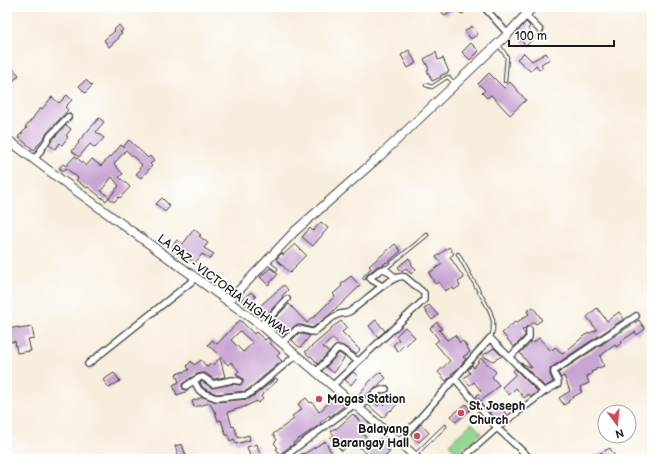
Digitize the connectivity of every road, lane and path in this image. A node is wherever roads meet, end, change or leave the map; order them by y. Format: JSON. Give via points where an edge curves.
{"nodes":[{"id":1,"x":484,"y":7,"type":"edge"},
{"id":2,"x":533,"y":7,"type":"edge"},
{"id":3,"x":526,"y":16,"type":"junction"},
{"id":4,"x":540,"y":30,"type":"dead end"},
{"id":5,"x":508,"y":34,"type":"junction"},
{"id":6,"x":498,"y":44,"type":"junction"},
{"id":7,"x":504,"y":81,"type":"dead end"},
{"id":8,"x":456,"y":84,"type":"junction"},
{"id":9,"x":426,"y":85,"type":"dead end"},
{"id":10,"x":68,"y":117,"type":"dead end"},
{"id":11,"x":7,"y":139,"type":"edge"},
{"id":12,"x":35,"y":159,"type":"junction"},
{"id":13,"x":427,"y":234,"type":"dead end"},
{"id":14,"x":458,"y":254,"type":"dead end"},
{"id":15,"x":266,"y":262,"type":"junction"},
{"id":16,"x":276,"y":269,"type":"dead end"},
{"id":17,"x":385,"y":269,"type":"junction"},
{"id":18,"x":196,"y":278,"type":"junction"},
{"id":19,"x":396,"y":278,"type":"junction"},
{"id":20,"x":382,"y":286,"type":"junction"},
{"id":21,"x":287,"y":299,"type":"dead end"},
{"id":22,"x":228,"y":302,"type":"junction"},
{"id":23,"x":636,"y":316,"type":"dead end"},
{"id":24,"x":262,"y":326,"type":"junction"},
{"id":25,"x":529,"y":330,"type":"dead end"},
{"id":26,"x":490,"y":338,"type":"junction"},
{"id":27,"x":282,"y":343,"type":"junction"},
{"id":28,"x":296,"y":355,"type":"junction"},
{"id":29,"x":510,"y":357,"type":"junction"},
{"id":30,"x":358,"y":361,"type":"junction"},
{"id":31,"x":88,"y":364,"type":"dead end"},
{"id":32,"x":316,"y":372,"type":"junction"},
{"id":33,"x":455,"y":379,"type":"junction"},
{"id":34,"x":194,"y":381,"type":"junction"},
{"id":35,"x":239,"y":381,"type":"dead end"},
{"id":36,"x":186,"y":386,"type":"dead end"},
{"id":37,"x":332,"y":386,"type":"junction"},
{"id":38,"x":386,"y":389,"type":"dead end"},
{"id":39,"x":544,"y":392,"type":"junction"},
{"id":40,"x":357,"y":406,"type":"junction"},
{"id":41,"x":445,"y":426,"type":"dead end"},
{"id":42,"x":497,"y":428,"type":"junction"},
{"id":43,"x":399,"y":442,"type":"junction"},
{"id":44,"x":416,"y":457,"type":"edge"},
{"id":45,"x":280,"y":459,"type":"edge"},
{"id":46,"x":462,"y":459,"type":"edge"},
{"id":47,"x":531,"y":459,"type":"edge"}],
"edges":[{"from":1,"to":5,"type":"street"},
{"from":2,"to":3,"type":"main road"},
{"from":3,"to":4,"type":"street"},
{"from":3,"to":5,"type":"main road"},
{"from":5,"to":6,"type":"main road"},
{"from":6,"to":7,"type":"lane","via":[[507,57]]},
{"from":6,"to":8,"type":"main road"},
{"from":8,"to":9,"type":"lane","via":[[448,77],[432,87]]},
{"from":8,"to":15,"type":"main road","via":[[295,231]]},
{"from":10,"to":12,"type":"street","via":[[50,136]]},
{"from":11,"to":12,"type":"main road","name":"LA PAZ - VICTORIA HIGHWAY"},
{"from":12,"to":18,"type":"main road","name":"LA PAZ - VICTORIA HIGHWAY"},
{"from":13,"to":17,"type":"lane"},
{"from":14,"to":26,"type":"lane","via":[[490,310],[493,330]]},
{"from":15,"to":16,"type":"lane"},
{"from":15,"to":22,"type":"main road"},
{"from":17,"to":19,"type":"street"},
{"from":17,"to":20,"type":"street","via":[[370,278]]},
{"from":18,"to":22,"type":"main road","name":"LA PAZ - VICTORIA HIGHWAY"},
{"from":18,"to":31,"type":"street"},
{"from":19,"to":20,"type":"street"},
{"from":19,"to":30,"type":"street","via":[[405,277],[424,293],[424,300]]},
{"from":20,"to":27,"type":"street","via":[[349,312],[336,315],[314,332],[297,329]]},
{"from":21,"to":24,"type":"street"},
{"from":22,"to":24,"type":"main road","name":"LA PAZ - VICTORIA HIGHWAY"},
{"from":23,"to":39,"type":"street","via":[[554,372],[558,384]]},
{"from":24,"to":27,"type":"main road","name":"LA PAZ - VICTORIA HIGHWAY"},
{"from":25,"to":29,"type":"street","via":[[527,340]]},
{"from":26,"to":29,"type":"street"},
{"from":26,"to":33,"type":"street"},
{"from":27,"to":28,"type":"main road","name":"LA PAZ - VICTORIA HIGHWAY"},
{"from":28,"to":32,"type":"main road","name":"LA PAZ - VICTORIA HIGHWAY"},
{"from":28,"to":34,"type":"street","via":[[247,395],[216,398],[199,390]]},
{"from":29,"to":39,"type":"street"},
{"from":30,"to":32,"type":"street","via":[[337,349]]},
{"from":30,"to":37,"type":"street"},
{"from":32,"to":37,"type":"main road","name":"LA PAZ - VICTORIA HIGHWAY"},
{"from":33,"to":42,"type":"street"},
{"from":33,"to":43,"type":"street"},
{"from":34,"to":35,"type":"street","via":[[198,377],[203,377],[213,384]]},
{"from":34,"to":36,"type":"street"},
{"from":37,"to":40,"type":"main road","name":"LA PAZ - VICTORIA HIGHWAY"},
{"from":38,"to":40,"type":"street","via":[[381,389]]},
{"from":39,"to":42,"type":"street"},
{"from":40,"to":43,"type":"main road","name":"LA PAZ - VICTORIA HIGHWAY"},
{"from":40,"to":45,"type":"street"},
{"from":41,"to":44,"type":"lane"},
{"from":42,"to":46,"type":"street"},
{"from":42,"to":47,"type":"street"},
{"from":43,"to":44,"type":"main road","name":"LA PAZ - VICTORIA HIGHWAY"}]}
